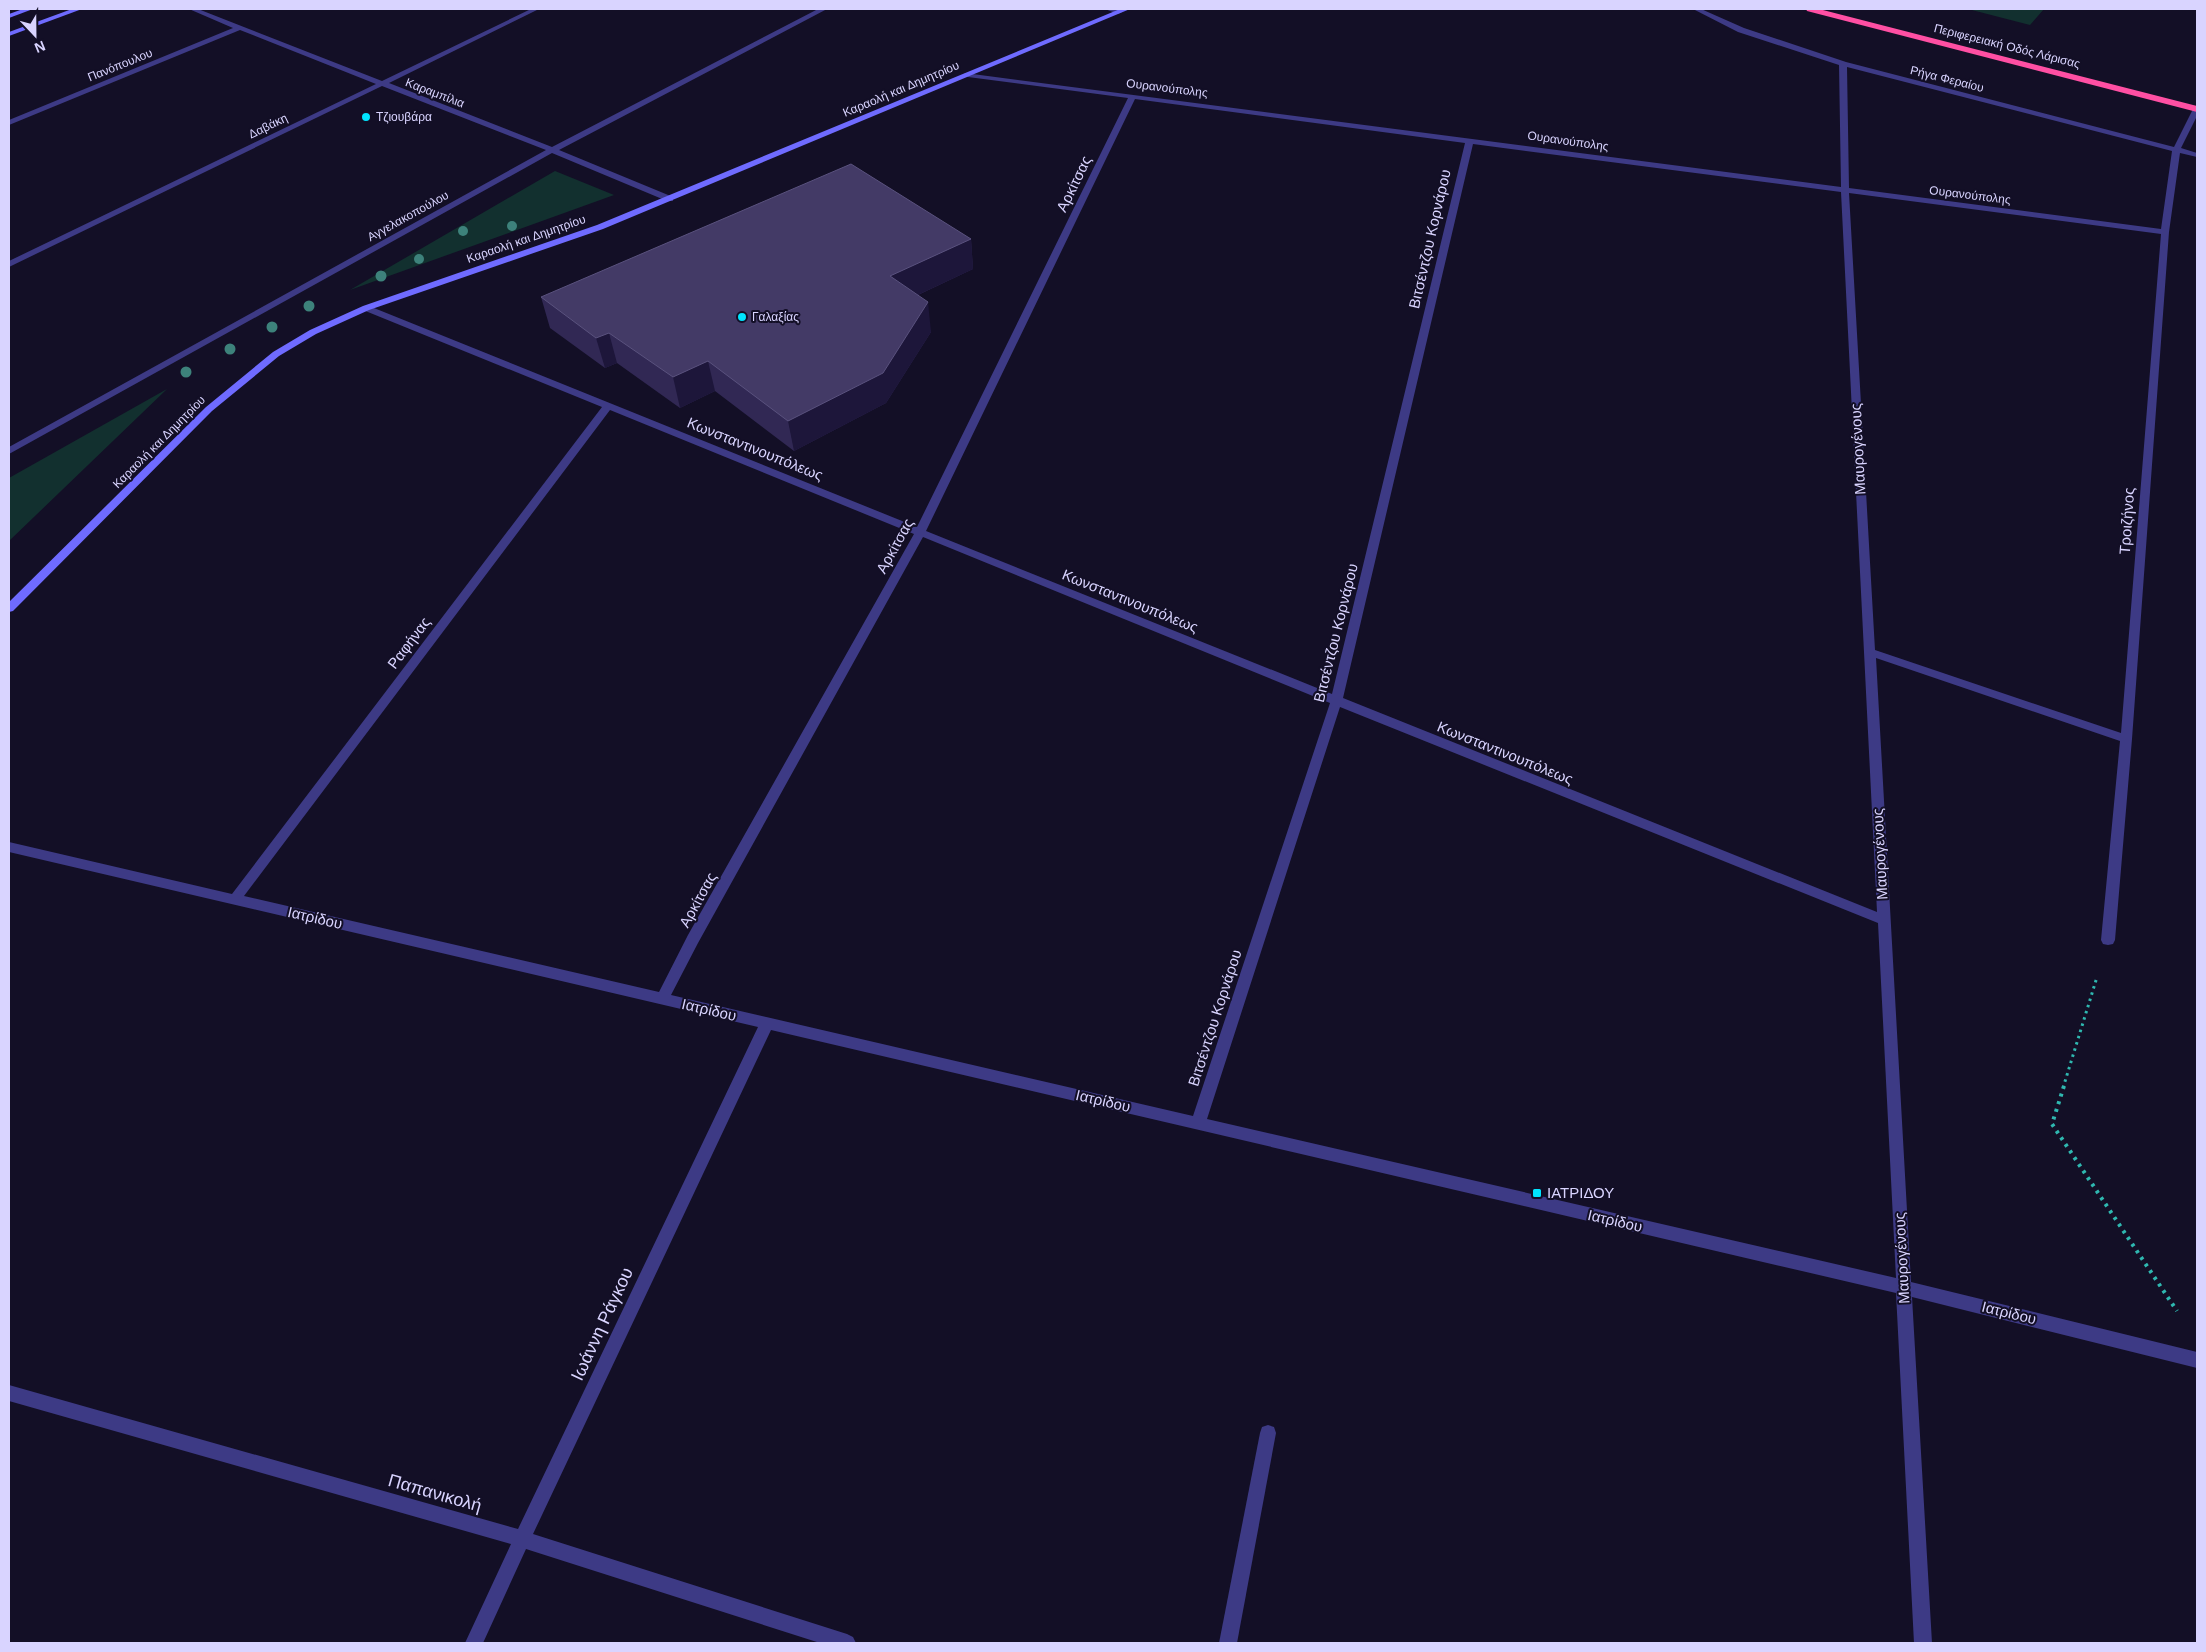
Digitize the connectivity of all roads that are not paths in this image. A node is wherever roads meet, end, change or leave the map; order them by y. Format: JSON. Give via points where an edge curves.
{"nodes":[{"id":1,"x":29,"y":9,"type":"edge"},
{"id":2,"x":78,"y":9,"type":"edge"},
{"id":3,"x":192,"y":9,"type":"edge"},
{"id":4,"x":536,"y":9,"type":"edge"},
{"id":5,"x":823,"y":9,"type":"edge"},
{"id":6,"x":1109,"y":9,"type":"edge"},
{"id":7,"x":1696,"y":9,"type":"edge"},
{"id":8,"x":1810,"y":9,"type":"edge"},
{"id":9,"x":1122,"y":10,"type":"edge"},
{"id":10,"x":9,"y":16,"type":"edge"},
{"id":11,"x":239,"y":28,"type":"junction"},
{"id":12,"x":9,"y":34,"type":"edge"},
{"id":13,"x":1843,"y":64,"type":"junction"},
{"id":14,"x":968,"y":74,"type":"junction"},
{"id":15,"x":381,"y":84,"type":"junction"},
{"id":16,"x":1133,"y":96,"type":"junction"},
{"id":17,"x":2197,"y":109,"type":"edge"},
{"id":18,"x":9,"y":123,"type":"edge"},
{"id":19,"x":1470,"y":140,"type":"junction"},
{"id":20,"x":552,"y":150,"type":"junction"},
{"id":21,"x":2176,"y":150,"type":"junction"},
{"id":22,"x":2197,"y":155,"type":"edge"},
{"id":23,"x":1845,"y":192,"type":"junction"},
{"id":24,"x":670,"y":199,"type":"junction"},
{"id":25,"x":2165,"y":232,"type":"junction"},
{"id":26,"x":9,"y":264,"type":"edge"},
{"id":27,"x":366,"y":308,"type":"junction"},
{"id":28,"x":608,"y":406,"type":"junction"},
{"id":29,"x":9,"y":451,"type":"edge"},
{"id":30,"x":921,"y":531,"type":"junction"},
{"id":31,"x":9,"y":608,"type":"edge"},
{"id":32,"x":1869,"y":652,"type":"junction"},
{"id":33,"x":1336,"y":702,"type":"junction"},
{"id":34,"x":2126,"y":739,"type":"junction"},
{"id":35,"x":9,"y":847,"type":"edge"},
{"id":36,"x":235,"y":899,"type":"junction"},
{"id":37,"x":1884,"y":920,"type":"junction"},
{"id":38,"x":2108,"y":940,"type":"road end"},
{"id":39,"x":662,"y":999,"type":"junction"},
{"id":40,"x":767,"y":1023,"type":"junction"},
{"id":41,"x":1198,"y":1123,"type":"junction"},
{"id":42,"x":1903,"y":1287,"type":"junction"},
{"id":43,"x":2197,"y":1360,"type":"edge"},
{"id":44,"x":9,"y":1393,"type":"edge"},
{"id":45,"x":1268,"y":1433,"type":"dead end"},
{"id":46,"x":522,"y":1539,"type":"junction"},
{"id":47,"x":474,"y":1643,"type":"edge"},
{"id":48,"x":847,"y":1643,"type":"edge"},
{"id":49,"x":1228,"y":1643,"type":"edge"},
{"id":50,"x":1922,"y":1643,"type":"edge"}],
"edges":[{"from":1,"to":10,"type":"street"},
{"from":2,"to":12,"type":"street"},
{"from":3,"to":11,"type":"street","name":"Καραμπίλια"},
{"from":4,"to":15,"type":"street","name":"Δαβάκη"},
{"from":5,"to":20,"type":"street","name":"Αγγελακοπούλου"},
{"from":6,"to":9,"type":"street"},
{"from":7,"to":13,"type":"street","name":"Ρήγα Φεραίου","via":[[1741,30]]},
{"from":8,"to":17,"type":"highway","name":"Περιφερειακή Οδός Λάρισας"},
{"from":9,"to":14,"type":"street","name":"Καραολή και Δημητρίου"},
{"from":11,"to":15,"type":"street","name":"Καραμπίλια"},
{"from":11,"to":18,"type":"street","name":"Πανόπουλου"},
{"from":13,"to":21,"type":"street","name":"Ρήγα Φεραίου"},
{"from":13,"to":23,"type":"street","name":"Μαυρογένους"},
{"from":14,"to":16,"type":"street","name":"Ουρανούπολης"},
{"from":14,"to":24,"type":"street","name":"Καραολή και Δημητρίου"},
{"from":15,"to":20,"type":"street","name":"Καραμπίλια"},
{"from":15,"to":26,"type":"street","name":"Δαβάκη"},
{"from":16,"to":19,"type":"street","name":"Ουρανούπολης"},
{"from":16,"to":30,"type":"street","name":"Αρκίτσας"},
{"from":17,"to":21,"type":"street","name":"Τρoιζήνος"},
{"from":19,"to":23,"type":"street","name":"Ουρανούπολης"},
{"from":19,"to":33,"type":"street","name":"Βιτσέντζου Κορνάρου"},
{"from":20,"to":24,"type":"street","name":"Καραμπίλια"},
{"from":20,"to":29,"type":"street","name":"Αγγελακοπούλου"},
{"from":21,"to":22,"type":"street","name":"Ρήγα Φεραίου"},
{"from":21,"to":25,"type":"street","name":"Τρoιζήνος"},
{"from":23,"to":25,"type":"street","name":"Ουρανούπολης"},
{"from":23,"to":32,"type":"street","name":"Μαυρογένους"},
{"from":24,"to":27,"type":"street","name":"Καραολή και Δημητρίου","via":[[600,227]]},
{"from":25,"to":34,"type":"street","name":"Τρoιζήνος"},
{"from":27,"to":28,"type":"street","name":"Κωνσταντινουπόλεως"},
{"from":27,"to":31,"type":"street","name":"Καραολή και Δημητρίου","via":[[314,332],[276,354],[246,377],[209,409]]},
{"from":28,"to":30,"type":"street","name":"Κωνσταντινουπόλεως"},
{"from":28,"to":36,"type":"street","name":"Ραφήνας"},
{"from":30,"to":33,"type":"street","name":"Κωνσταντινουπόλεως"},
{"from":30,"to":39,"type":"street","name":"Αρκίτσας"},
{"from":32,"to":34,"type":"street"},
{"from":32,"to":37,"type":"street","name":"Μαυρογένους"},
{"from":33,"to":37,"type":"street","name":"Κωνσταντινουπόλεως"},
{"from":33,"to":41,"type":"street","name":"Βιτσέντζου Κορνάρου"},
{"from":34,"to":38,"type":"street","name":"Τρoιζήνος"},
{"from":35,"to":36,"type":"street","name":"Ιατρίδου"},
{"from":36,"to":39,"type":"street","name":"Ιατρίδου"},
{"from":37,"to":42,"type":"street","name":"Μαυρογένους"},
{"from":39,"to":40,"type":"street","name":"Ιατρίδου"},
{"from":40,"to":41,"type":"street","name":"Ιατρίδου"},
{"from":40,"to":46,"type":"street","name":"Ιωάννη Ράγκου"},
{"from":41,"to":42,"type":"street","name":"Ιατρίδου"},
{"from":42,"to":43,"type":"street","name":"Ιατρίδου"},
{"from":42,"to":50,"type":"street","name":"Μαυρογένους"},
{"from":44,"to":46,"type":"street","name":"Παπανικολή"},
{"from":45,"to":49,"type":"street"},
{"from":46,"to":47,"type":"street","name":"Ιωάννη Ράγκου"},
{"from":46,"to":48,"type":"street","name":"Παπανικολή"}]}
